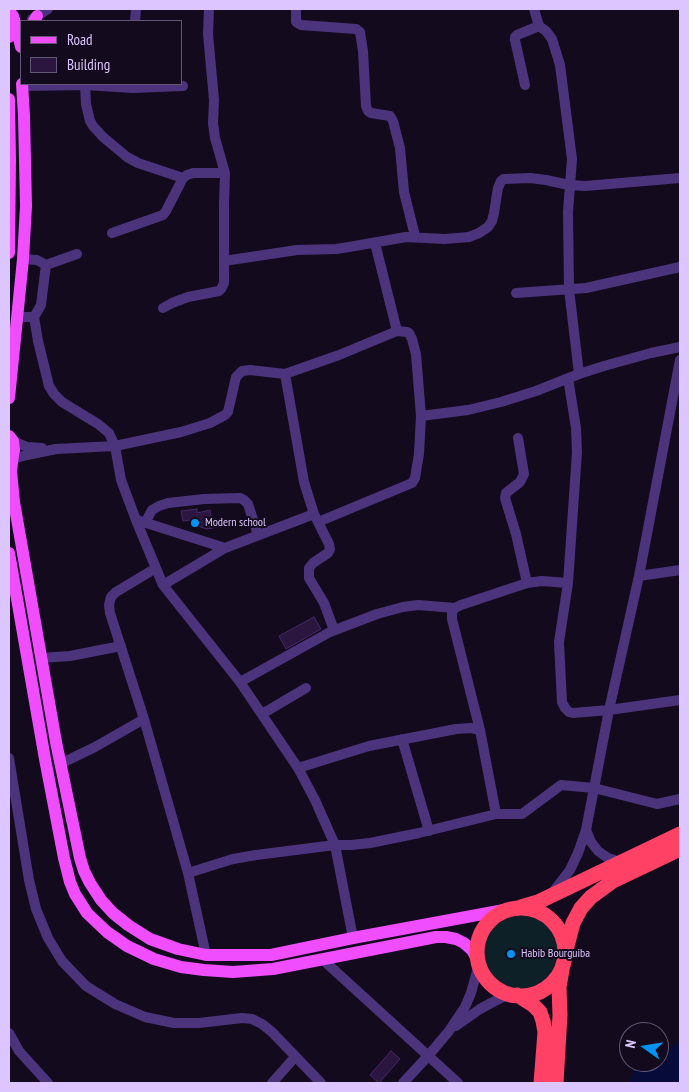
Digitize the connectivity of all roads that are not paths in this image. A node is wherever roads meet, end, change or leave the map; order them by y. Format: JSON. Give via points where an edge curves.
{"nodes":[{"id":1,"x":48,"y":9,"type":"edge"},
{"id":2,"x":208,"y":9,"type":"edge"},
{"id":3,"x":296,"y":9,"type":"edge"},
{"id":4,"x":534,"y":9,"type":"edge"},
{"id":5,"x":9,"y":11,"type":"edge"},
{"id":6,"x":33,"y":20,"type":"edge"},
{"id":7,"x":539,"y":26,"type":"junction"},
{"id":8,"x":15,"y":29,"type":"edge"},
{"id":9,"x":20,"y":43,"type":"edge"},
{"id":10,"x":22,"y":85,"type":"edge"},
{"id":11,"x":85,"y":85,"type":"junction"},
{"id":12,"x":525,"y":85,"type":"dead end"},
{"id":13,"x":133,"y":86,"type":"edge"},
{"id":14,"x":183,"y":86,"type":"dead end"},
{"id":15,"x":9,"y":99,"type":"edge"},
{"id":16,"x":24,"y":116,"type":"junction"},
{"id":17,"x":10,"y":118,"type":"edge"},
{"id":18,"x":225,"y":173,"type":"junction"},
{"id":19,"x":183,"y":178,"type":"junction"},
{"id":20,"x":680,"y":178,"type":"edge"},
{"id":21,"x":569,"y":185,"type":"junction"},
{"id":22,"x":112,"y":233,"type":"dead end"},
{"id":23,"x":414,"y":236,"type":"junction"},
{"id":24,"x":375,"y":242,"type":"junction"},
{"id":25,"x":9,"y":253,"type":"edge"},
{"id":26,"x":77,"y":254,"type":"dead end"},
{"id":27,"x":23,"y":259,"type":"junction"},
{"id":28,"x":224,"y":261,"type":"junction"},
{"id":29,"x":46,"y":264,"type":"junction"},
{"id":30,"x":680,"y":267,"type":"edge"},
{"id":31,"x":569,"y":289,"type":"junction"},
{"id":32,"x":516,"y":293,"type":"dead end"},
{"id":33,"x":163,"y":308,"type":"dead end"},
{"id":34,"x":17,"y":317,"type":"junction"},
{"id":35,"x":34,"y":317,"type":"junction"},
{"id":36,"x":397,"y":331,"type":"junction"},
{"id":37,"x":680,"y":347,"type":"edge"},
{"id":38,"x":680,"y":360,"type":"edge"},
{"id":39,"x":285,"y":374,"type":"junction"},
{"id":40,"x":579,"y":374,"type":"junction"},
{"id":41,"x":568,"y":378,"type":"junction"},
{"id":42,"x":9,"y":398,"type":"edge"},
{"id":43,"x":421,"y":416,"type":"junction"},
{"id":44,"x":9,"y":423,"type":"edge"},
{"id":45,"x":518,"y":438,"type":"dead end"},
{"id":46,"x":11,"y":439,"type":"edge"},
{"id":47,"x":115,"y":446,"type":"junction"},
{"id":48,"x":56,"y":449,"type":"junction"},
{"id":49,"x":11,"y":459,"type":"edge"},
{"id":50,"x":316,"y":518,"type":"junction"},
{"id":51,"x":140,"y":521,"type":"junction"},
{"id":52,"x":258,"y":535,"type":"junction"},
{"id":53,"x":225,"y":548,"type":"junction"},
{"id":54,"x":9,"y":553,"type":"edge"},
{"id":55,"x":156,"y":568,"type":"junction"},
{"id":56,"x":680,"y":570,"type":"edge"},
{"id":57,"x":639,"y":576,"type":"junction"},
{"id":58,"x":568,"y":583,"type":"junction"},
{"id":59,"x":163,"y":584,"type":"junction"},
{"id":60,"x":527,"y":584,"type":"junction"},
{"id":61,"x":455,"y":608,"type":"junction"},
{"id":62,"x":334,"y":630,"type":"junction"},
{"id":63,"x":120,"y":646,"type":"junction"},
{"id":64,"x":41,"y":658,"type":"junction"},
{"id":65,"x":240,"y":682,"type":"junction"},
{"id":66,"x":306,"y":688,"type":"dead end"},
{"id":67,"x":680,"y":700,"type":"edge"},
{"id":68,"x":609,"y":710,"type":"junction"},
{"id":69,"x":262,"y":714,"type":"junction"},
{"id":70,"x":144,"y":719,"type":"junction"},
{"id":71,"x":480,"y":730,"type":"junction"},
{"id":72,"x":402,"y":739,"type":"junction"},
{"id":73,"x":9,"y":758,"type":"edge"},
{"id":74,"x":60,"y":764,"type":"junction"},
{"id":75,"x":298,"y":768,"type":"junction"},
{"id":76,"x":594,"y":788,"type":"junction"},
{"id":77,"x":680,"y":799,"type":"edge"},
{"id":78,"x":496,"y":814,"type":"junction"},
{"id":79,"x":586,"y":830,"type":"junction"},
{"id":80,"x":429,"y":831,"type":"junction"},
{"id":81,"x":680,"y":834,"type":"edge"},
{"id":82,"x":335,"y":845,"type":"junction"},
{"id":83,"x":680,"y":849,"type":"edge"},
{"id":84,"x":620,"y":862,"type":"junction"},
{"id":85,"x":188,"y":873,"type":"junction"},
{"id":86,"x":549,"y":897,"type":"junction"},
{"id":87,"x":516,"y":908,"type":"junction"},
{"id":88,"x":353,"y":938,"type":"junction"},
{"id":89,"x":206,"y":955,"type":"junction"},
{"id":90,"x":322,"y":959,"type":"junction"},
{"id":91,"x":564,"y":959,"type":"junction"},
{"id":92,"x":479,"y":963,"type":"junction"},
{"id":93,"x":515,"y":995,"type":"junction"},
{"id":94,"x":449,"y":1031,"type":"junction"},
{"id":95,"x":9,"y":1033,"type":"edge"},
{"id":96,"x":19,"y":1051,"type":"junction"},
{"id":97,"x":9,"y":1055,"type":"edge"},
{"id":98,"x":428,"y":1056,"type":"junction"},
{"id":99,"x":295,"y":1057,"type":"junction"},
{"id":100,"x":48,"y":1083,"type":"edge"},
{"id":101,"x":272,"y":1083,"type":"edge"},
{"id":102,"x":321,"y":1083,"type":"edge"},
{"id":103,"x":403,"y":1083,"type":"edge"},
{"id":104,"x":458,"y":1083,"type":"edge"},
{"id":105,"x":541,"y":1083,"type":"edge"},
{"id":106,"x":556,"y":1083,"type":"edge"}],
"edges":[{"from":1,"to":6,"type":"street"},
{"from":2,"to":18,"type":"street","via":[[213,122]]},
{"from":3,"to":23,"type":"street","via":[[296,22],[301,25],[356,29],[360,32],[366,106],[371,113],[390,116],[393,120]]},
{"from":4,"to":7,"type":"street"},
{"from":5,"to":8,"type":"main road","via":[[14,16]]},
{"from":7,"to":12,"type":"street","via":[[516,34],[514,40]]},
{"from":7,"to":21,"type":"street","via":[[552,39],[560,65],[572,159]]},
{"from":8,"to":9,"type":"main road"},
{"from":10,"to":11,"type":"street"},
{"from":10,"to":16,"type":"main road"},
{"from":11,"to":13,"type":"street"},
{"from":11,"to":19,"type":"street","via":[[90,121],[103,137],[138,164]]},
{"from":13,"to":14,"type":"street"},
{"from":15,"to":17,"type":"main road"},
{"from":16,"to":17,"type":"main road"},
{"from":16,"to":27,"type":"main road","via":[[26,206]]},
{"from":17,"to":25,"type":"main road"},
{"from":18,"to":19,"type":"street","via":[[193,173]]},
{"from":18,"to":28,"type":"street"},
{"from":19,"to":22,"type":"street","via":[[164,214]]},
{"from":20,"to":21,"type":"street"},
{"from":21,"to":23,"type":"street","via":[[530,178],[502,180],[492,221],[484,230],[469,238],[458,239]]},
{"from":21,"to":31,"type":"street"},
{"from":23,"to":24,"type":"street"},
{"from":24,"to":28,"type":"street"},
{"from":24,"to":36,"type":"street"},
{"from":26,"to":29,"type":"street"},
{"from":27,"to":29,"type":"street"},
{"from":27,"to":34,"type":"main road"},
{"from":28,"to":33,"type":"street","via":[[221,289],[188,297]]},
{"from":29,"to":35,"type":"street","via":[[41,305]]},
{"from":30,"to":31,"type":"street"},
{"from":31,"to":32,"type":"street"},
{"from":31,"to":40,"type":"street"},
{"from":34,"to":35,"type":"street"},
{"from":34,"to":42,"type":"main road"},
{"from":35,"to":47,"type":"street","via":[[49,386],[54,394],[109,433]]},
{"from":36,"to":39,"type":"street"},
{"from":36,"to":43,"type":"street","via":[[409,333],[414,346]]},
{"from":37,"to":40,"type":"street"},
{"from":38,"to":57,"type":"street"},
{"from":39,"to":47,"type":"street","via":[[242,371],[236,377],[228,412],[219,419],[188,430]]},
{"from":39,"to":50,"type":"street","via":[[304,482]]},
{"from":40,"to":41,"type":"street"},
{"from":41,"to":43,"type":"street","via":[[501,402]]},
{"from":41,"to":58,"type":"street","via":[[577,452]]},
{"from":43,"to":50,"type":"street","via":[[419,454],[412,482]]},
{"from":44,"to":46,"type":"main road"},
{"from":45,"to":60,"type":"street","via":[[523,479],[506,493],[505,498]]},
{"from":46,"to":48,"type":"street","via":[[27,447]]},
{"from":46,"to":49,"type":"main road","via":[[14,450]]},
{"from":47,"to":48,"type":"street"},
{"from":47,"to":51,"type":"street","via":[[121,480]]},
{"from":48,"to":49,"type":"street"},
{"from":49,"to":64,"type":"main road","via":[[13,497]]},
{"from":50,"to":52,"type":"street"},
{"from":50,"to":62,"type":"street","via":[[330,549],[309,568],[309,578]]},
{"from":51,"to":52,"type":"street","via":[[152,510],[168,503],[240,498],[248,504]]},
{"from":51,"to":53,"type":"street"},
{"from":51,"to":55,"type":"street"},
{"from":52,"to":53,"type":"street"},
{"from":53,"to":59,"type":"street"},
{"from":54,"to":90,"type":"main road","via":[[64,858],[75,894],[87,913],[127,946],[181,967],[233,972],[273,969]]},
{"from":55,"to":59,"type":"street"},
{"from":55,"to":63,"type":"street","via":[[111,597],[110,613]]},
{"from":56,"to":57,"type":"street"},
{"from":57,"to":68,"type":"street"},
{"from":58,"to":60,"type":"street","via":[[542,581]]},
{"from":58,"to":68,"type":"street","via":[[559,642],[562,702],[573,713]]},
{"from":59,"to":65,"type":"street"},
{"from":60,"to":61,"type":"street"},
{"from":61,"to":62,"type":"street","via":[[403,607]]},
{"from":61,"to":71,"type":"street","via":[[452,619]]},
{"from":62,"to":65,"type":"street"},
{"from":63,"to":64,"type":"street"},
{"from":63,"to":70,"type":"street"},
{"from":64,"to":74,"type":"main road"},
{"from":65,"to":69,"type":"street"},
{"from":66,"to":69,"type":"street"},
{"from":67,"to":68,"type":"street"},
{"from":68,"to":76,"type":"street"},
{"from":69,"to":75,"type":"street"},
{"from":70,"to":74,"type":"street"},
{"from":70,"to":85,"type":"street"},
{"from":71,"to":72,"type":"street","via":[[463,728]]},
{"from":71,"to":78,"type":"street"},
{"from":72,"to":75,"type":"street"},
{"from":72,"to":80,"type":"street"},
{"from":73,"to":99,"type":"street","via":[[36,909],[62,961],[86,986],[145,1017],[174,1023],[252,1019],[272,1032]]},
{"from":74,"to":89,"type":"main road","via":[[80,858],[101,900],[128,925],[150,939],[178,950]]},
{"from":75,"to":82,"type":"street"},
{"from":76,"to":77,"type":"street","via":[[657,804]]},
{"from":76,"to":78,"type":"street","via":[[561,784],[522,814]]},
{"from":76,"to":79,"type":"street"},
{"from":78,"to":80,"type":"street"},
{"from":79,"to":84,"type":"street","via":[[598,851]]},
{"from":79,"to":86,"type":"street","via":[[570,870]]},
{"from":80,"to":82,"type":"street","via":[[370,843]]},
{"from":81,"to":84,"type":"highway"},
{"from":82,"to":85,"type":"street","via":[[256,855]]},
{"from":82,"to":88,"type":"street"},
{"from":83,"to":91,"type":"highway","via":[[613,881],[591,897],[573,923]]},
{"from":84,"to":86,"type":"highway"},
{"from":85,"to":89,"type":"street"},
{"from":86,"to":87,"type":"highway"},
{"from":87,"to":88,"type":"main road"},
{"from":87,"to":91,"type":"highway","via":[[542,913],[554,922],[565,948]]},
{"from":87,"to":92,"type":"highway","via":[[490,921],[478,946]]},
{"from":88,"to":89,"type":"main road","via":[[271,954]]},
{"from":90,"to":92,"type":"main road","via":[[446,937],[464,942]]},
{"from":90,"to":98,"type":"street"},
{"from":91,"to":93,"type":"highway","via":[[558,976],[548,987],[535,994]]},
{"from":91,"to":106,"type":"highway","via":[[559,987]]},
{"from":92,"to":93,"type":"highway","via":[[493,986]]},
{"from":92,"to":94,"type":"street","via":[[471,994]]},
{"from":93,"to":94,"type":"street","via":[[486,1006]]},
{"from":93,"to":105,"type":"highway","via":[[533,1005],[544,1021]]},
{"from":94,"to":98,"type":"street"},
{"from":95,"to":96,"type":"street"},
{"from":96,"to":97,"type":"street"},
{"from":96,"to":100,"type":"street"},
{"from":98,"to":103,"type":"street"},
{"from":98,"to":104,"type":"street"},
{"from":99,"to":101,"type":"street"},
{"from":99,"to":102,"type":"street"}]}
